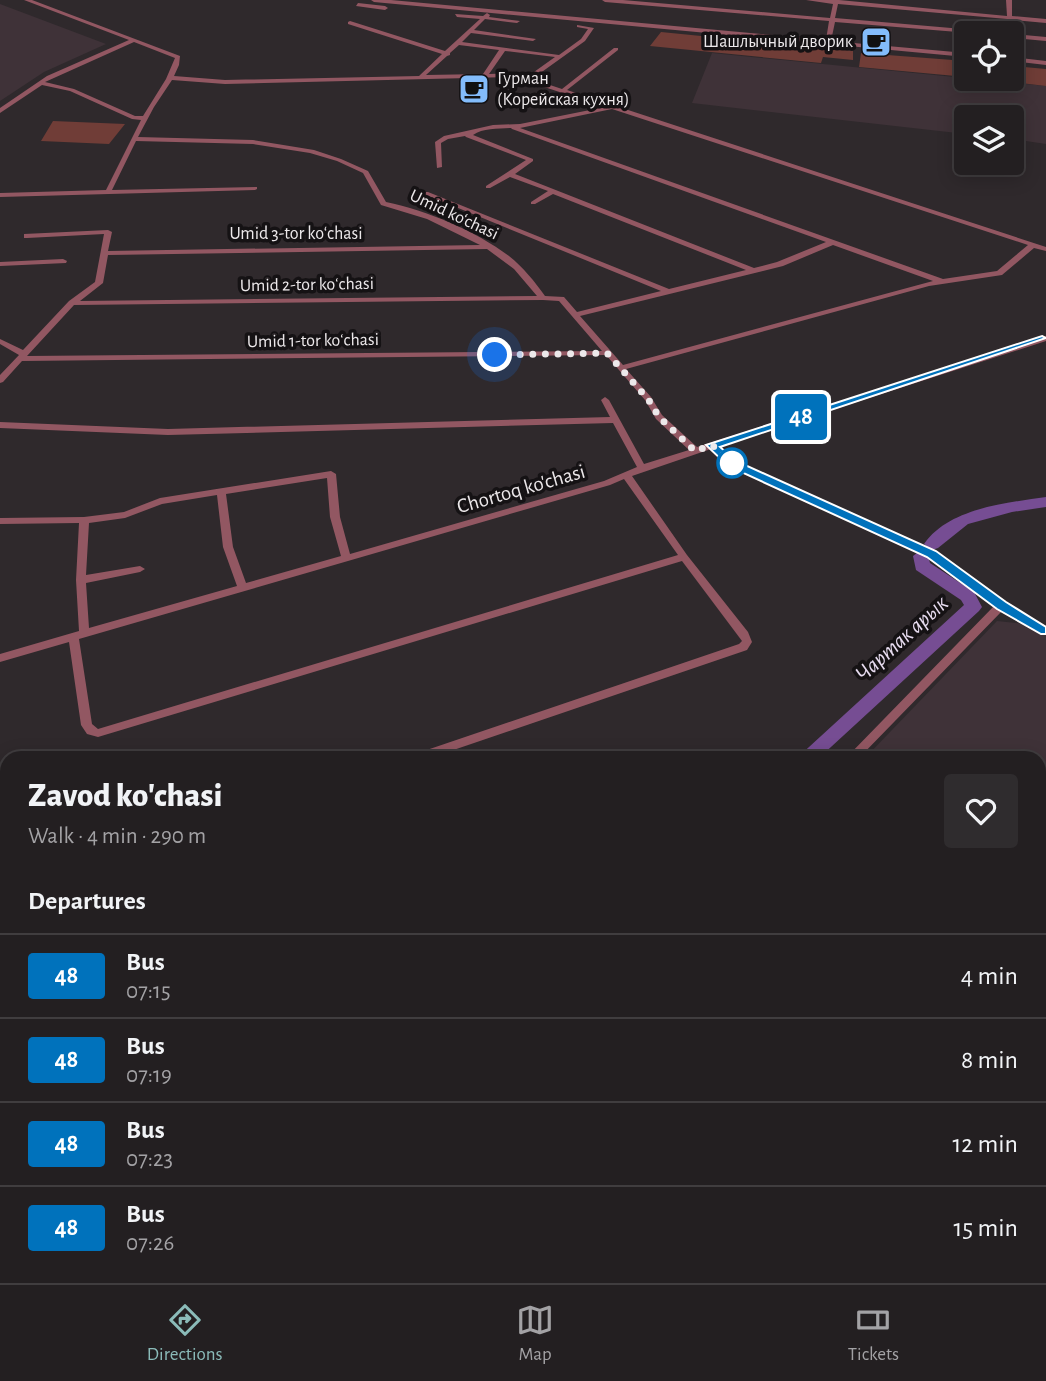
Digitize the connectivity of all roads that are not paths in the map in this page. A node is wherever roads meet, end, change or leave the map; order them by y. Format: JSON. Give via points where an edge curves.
{"nodes":[{"id":1,"x":27,"y":0,"type":"edge"},
{"id":2,"x":374,"y":0,"type":"edge"},
{"id":3,"x":606,"y":0,"type":"edge"},
{"id":4,"x":809,"y":0,"type":"edge"},
{"id":5,"x":1009,"y":0,"type":"edge"},
{"id":6,"x":836,"y":1,"type":"edge"},
{"id":7,"x":676,"y":3,"type":"edge"},
{"id":8,"x":358,"y":5,"type":"dead end"},
{"id":9,"x":498,"y":10,"type":"junction"},
{"id":10,"x":485,"y":18,"type":"junction"},
{"id":11,"x":1010,"y":18,"type":"junction"},
{"id":12,"x":833,"y":20,"type":"junction"},
{"id":13,"x":1046,"y":20,"type":"edge"},
{"id":14,"x":1010,"y":21,"type":"edge"},
{"id":15,"x":350,"y":23,"type":"dead end"},
{"id":16,"x":666,"y":27,"type":"junction"},
{"id":17,"x":954,"y":30,"type":"edge"},
{"id":18,"x":471,"y":31,"type":"junction"},
{"id":19,"x":1024,"y":36,"type":"edge"},
{"id":20,"x":533,"y":39,"type":"dead end"},
{"id":21,"x":1046,"y":39,"type":"edge"},
{"id":22,"x":134,"y":40,"type":"junction"},
{"id":23,"x":828,"y":42,"type":"junction"},
{"id":24,"x":458,"y":43,"type":"junction"},
{"id":25,"x":503,"y":49,"type":"junction"},
{"id":26,"x":616,"y":49,"type":"dead end"},
{"id":27,"x":448,"y":54,"type":"junction"},
{"id":28,"x":954,"y":54,"type":"edge"},
{"id":29,"x":557,"y":56,"type":"junction"},
{"id":30,"x":1024,"y":60,"type":"edge"},
{"id":31,"x":1046,"y":63,"type":"edge"},
{"id":32,"x":485,"y":75,"type":"junction"},
{"id":33,"x":172,"y":78,"type":"junction"},
{"id":34,"x":421,"y":78,"type":"junction"},
{"id":35,"x":528,"y":79,"type":"junction"},
{"id":36,"x":41,"y":83,"type":"junction"},
{"id":37,"x":563,"y":91,"type":"junction"},
{"id":38,"x":612,"y":107,"type":"junction"},
{"id":39,"x":0,"y":111,"type":"edge"},
{"id":40,"x":145,"y":118,"type":"junction"},
{"id":41,"x":512,"y":127,"type":"junction"},
{"id":42,"x":469,"y":133,"type":"junction"},
{"id":43,"x":135,"y":139,"type":"junction"},
{"id":44,"x":439,"y":167,"type":"dead end"},
{"id":45,"x":510,"y":174,"type":"junction"},
{"id":46,"x":488,"y":187,"type":"dead end"},
{"id":47,"x":255,"y":188,"type":"dead end"},
{"id":48,"x":553,"y":191,"type":"junction"},
{"id":49,"x":108,"y":192,"type":"junction"},
{"id":50,"x":426,"y":193,"type":"dead end"},
{"id":51,"x":0,"y":195,"type":"edge"},
{"id":52,"x":533,"y":203,"type":"dead end"},
{"id":53,"x":27,"y":236,"type":"dead end"},
{"id":54,"x":833,"y":242,"type":"junction"},
{"id":55,"x":1033,"y":245,"type":"junction"},
{"id":56,"x":488,"y":247,"type":"junction"},
{"id":57,"x":1046,"y":249,"type":"edge"},
{"id":58,"x":104,"y":253,"type":"junction"},
{"id":59,"x":64,"y":261,"type":"dead end"},
{"id":60,"x":0,"y":264,"type":"edge"},
{"id":61,"x":754,"y":271,"type":"junction"},
{"id":62,"x":941,"y":281,"type":"junction"},
{"id":63,"x":669,"y":292,"type":"junction"},
{"id":64,"x":543,"y":298,"type":"junction"},
{"id":65,"x":72,"y":303,"type":"junction"},
{"id":66,"x":575,"y":315,"type":"junction"},
{"id":67,"x":1046,"y":338,"type":"edge"},
{"id":68,"x":0,"y":341,"type":"edge"},
{"id":69,"x":607,"y":353,"type":"junction"},
{"id":70,"x":22,"y":356,"type":"junction"},
{"id":71,"x":621,"y":368,"type":"junction"},
{"id":72,"x":0,"y":380,"type":"edge"},
{"id":73,"x":605,"y":400,"type":"dead end"},
{"id":74,"x":615,"y":419,"type":"junction"},
{"id":75,"x":0,"y":425,"type":"edge"},
{"id":76,"x":712,"y":445,"type":"junction"},
{"id":77,"x":695,"y":451,"type":"junction"},
{"id":78,"x":642,"y":468,"type":"junction"},
{"id":79,"x":628,"y":476,"type":"junction"},
{"id":80,"x":221,"y":493,"type":"junction"},
{"id":81,"x":84,"y":520,"type":"junction"},
{"id":82,"x":0,"y":521,"type":"edge"},
{"id":83,"x":684,"y":558,"type":"junction"},
{"id":84,"x":347,"y":559,"type":"junction"},
{"id":85,"x":140,"y":569,"type":"dead end"},
{"id":86,"x":81,"y":580,"type":"junction"},
{"id":87,"x":243,"y":589,"type":"junction"},
{"id":88,"x":1002,"y":606,"type":"junction"},
{"id":89,"x":1046,"y":631,"type":"edge"},
{"id":90,"x":78,"y":635,"type":"junction"},
{"id":91,"x":0,"y":658,"type":"edge"},
{"id":92,"x":437,"y":751,"type":"edge"},
{"id":93,"x":859,"y":751,"type":"edge"}],
"edges":[{"from":1,"to":22,"type":"street"},
{"from":2,"to":9,"type":"street"},
{"from":3,"to":7,"type":"street"},
{"from":4,"to":6,"type":"street"},
{"from":5,"to":11,"type":"street"},
{"from":6,"to":11,"type":"street"},
{"from":6,"to":12,"type":"street"},
{"from":7,"to":12,"type":"street"},
{"from":7,"to":16,"type":"street"},
{"from":8,"to":10,"type":"street"},
{"from":9,"to":10,"type":"street"},
{"from":9,"to":16,"type":"street"},
{"from":10,"to":18,"type":"street"},
{"from":10,"to":29,"type":"street","via":[[591,28],[583,40]]},
{"from":11,"to":13,"type":"street"},
{"from":11,"to":14,"type":"street"},
{"from":12,"to":17,"type":"street"},
{"from":12,"to":23,"type":"street"},
{"from":15,"to":27,"type":"street"},
{"from":16,"to":23,"type":"street"},
{"from":18,"to":20,"type":"street"},
{"from":18,"to":24,"type":"street"},
{"from":19,"to":21,"type":"street"},
{"from":22,"to":33,"type":"street","via":[[178,57]]},
{"from":22,"to":36,"type":"street"},
{"from":23,"to":28,"type":"street"},
{"from":24,"to":25,"type":"street"},
{"from":24,"to":27,"type":"street"},
{"from":25,"to":29,"type":"street"},
{"from":25,"to":32,"type":"street"},
{"from":26,"to":37,"type":"street"},
{"from":27,"to":34,"type":"street"},
{"from":29,"to":35,"type":"street"},
{"from":30,"to":31,"type":"street"},
{"from":32,"to":34,"type":"street"},
{"from":32,"to":35,"type":"street"},
{"from":33,"to":34,"type":"street","via":[[225,82]]},
{"from":33,"to":40,"type":"street","via":[[163,85]]},
{"from":35,"to":37,"type":"street"},
{"from":36,"to":39,"type":"street"},
{"from":36,"to":40,"type":"street","via":[[72,90],[134,118]]},
{"from":37,"to":38,"type":"street"},
{"from":38,"to":41,"type":"street"},
{"from":38,"to":55,"type":"street"},
{"from":40,"to":43,"type":"street"},
{"from":41,"to":42,"type":"street"},
{"from":41,"to":54,"type":"street"},
{"from":42,"to":44,"type":"street","via":[[438,142]]},
{"from":42,"to":45,"type":"street","via":[[469,137],[532,161]]},
{"from":43,"to":49,"type":"street"},
{"from":43,"to":56,"type":"street","name":"Umid ko‘chasi","via":[[265,143],[314,152],[366,172],[383,204],[408,209]]},
{"from":45,"to":46,"type":"street"},
{"from":45,"to":48,"type":"street"},
{"from":47,"to":49,"type":"street"},
{"from":48,"to":52,"type":"street"},
{"from":48,"to":61,"type":"street"},
{"from":49,"to":51,"type":"street"},
{"from":50,"to":63,"type":"street"},
{"from":53,"to":58,"type":"street","via":[[108,232]]},
{"from":54,"to":61,"type":"street"},
{"from":54,"to":62,"type":"street"},
{"from":55,"to":57,"type":"street"},
{"from":55,"to":62,"type":"street","via":[[999,273]]},
{"from":56,"to":58,"type":"street","name":"Umid 3-tor koʻchasi"},
{"from":56,"to":64,"type":"street","name":"Umid ko‘chasi","via":[[525,275]]},
{"from":58,"to":65,"type":"street","via":[[99,283]]},
{"from":59,"to":60,"type":"street"},
{"from":61,"to":63,"type":"street"},
{"from":62,"to":71,"type":"street"},
{"from":63,"to":66,"type":"street"},
{"from":64,"to":65,"type":"street","name":"Umid 2-tor koʻchasi"},
{"from":64,"to":66,"type":"street","name":"Umid ko‘chasi","via":[[560,299]]},
{"from":65,"to":70,"type":"street"},
{"from":66,"to":69,"type":"street","name":"Umid ko‘chasi"},
{"from":67,"to":76,"type":"street","name":"Chortoq ko'chasi"},
{"from":68,"to":70,"type":"street"},
{"from":69,"to":70,"type":"street","name":"Umid 1-tor koʻchasi"},
{"from":69,"to":71,"type":"street","name":"Umid ko‘chasi"},
{"from":70,"to":72,"type":"street"},
{"from":71,"to":77,"type":"street","name":"Umid ko‘chasi","via":[[659,417]]},
{"from":73,"to":74,"type":"street"},
{"from":74,"to":75,"type":"street","via":[[168,432]]},
{"from":74,"to":78,"type":"street"},
{"from":76,"to":77,"type":"street","name":"Chortoq ko'chasi"},
{"from":76,"to":88,"type":"street","via":[[732,463],[932,554]]},
{"from":77,"to":78,"type":"street","name":"Chortoq ko'chasi"},
{"from":78,"to":79,"type":"street","name":"Chortoq ko'chasi"},
{"from":79,"to":83,"type":"street"},
{"from":79,"to":84,"type":"street","name":"Chortoq ko'chasi"},
{"from":80,"to":81,"type":"street","via":[[160,501],[125,515]]},
{"from":80,"to":84,"type":"street","via":[[331,474],[335,517]]},
{"from":80,"to":87,"type":"street","via":[[228,547]]},
{"from":81,"to":82,"type":"street"},
{"from":81,"to":86,"type":"street"},
{"from":83,"to":90,"type":"street","via":[[98,733],[87,725]]},
{"from":83,"to":92,"type":"street","via":[[744,635],[747,642],[743,647]]},
{"from":84,"to":87,"type":"street","name":"Chortoq ko'chasi"},
{"from":85,"to":86,"type":"street"},
{"from":86,"to":90,"type":"street"},
{"from":87,"to":90,"type":"street","name":"Chortoq ko'chasi"},
{"from":88,"to":89,"type":"street"},
{"from":88,"to":93,"type":"street"},
{"from":90,"to":91,"type":"street","name":"Chortoq ko'chasi"}]}
